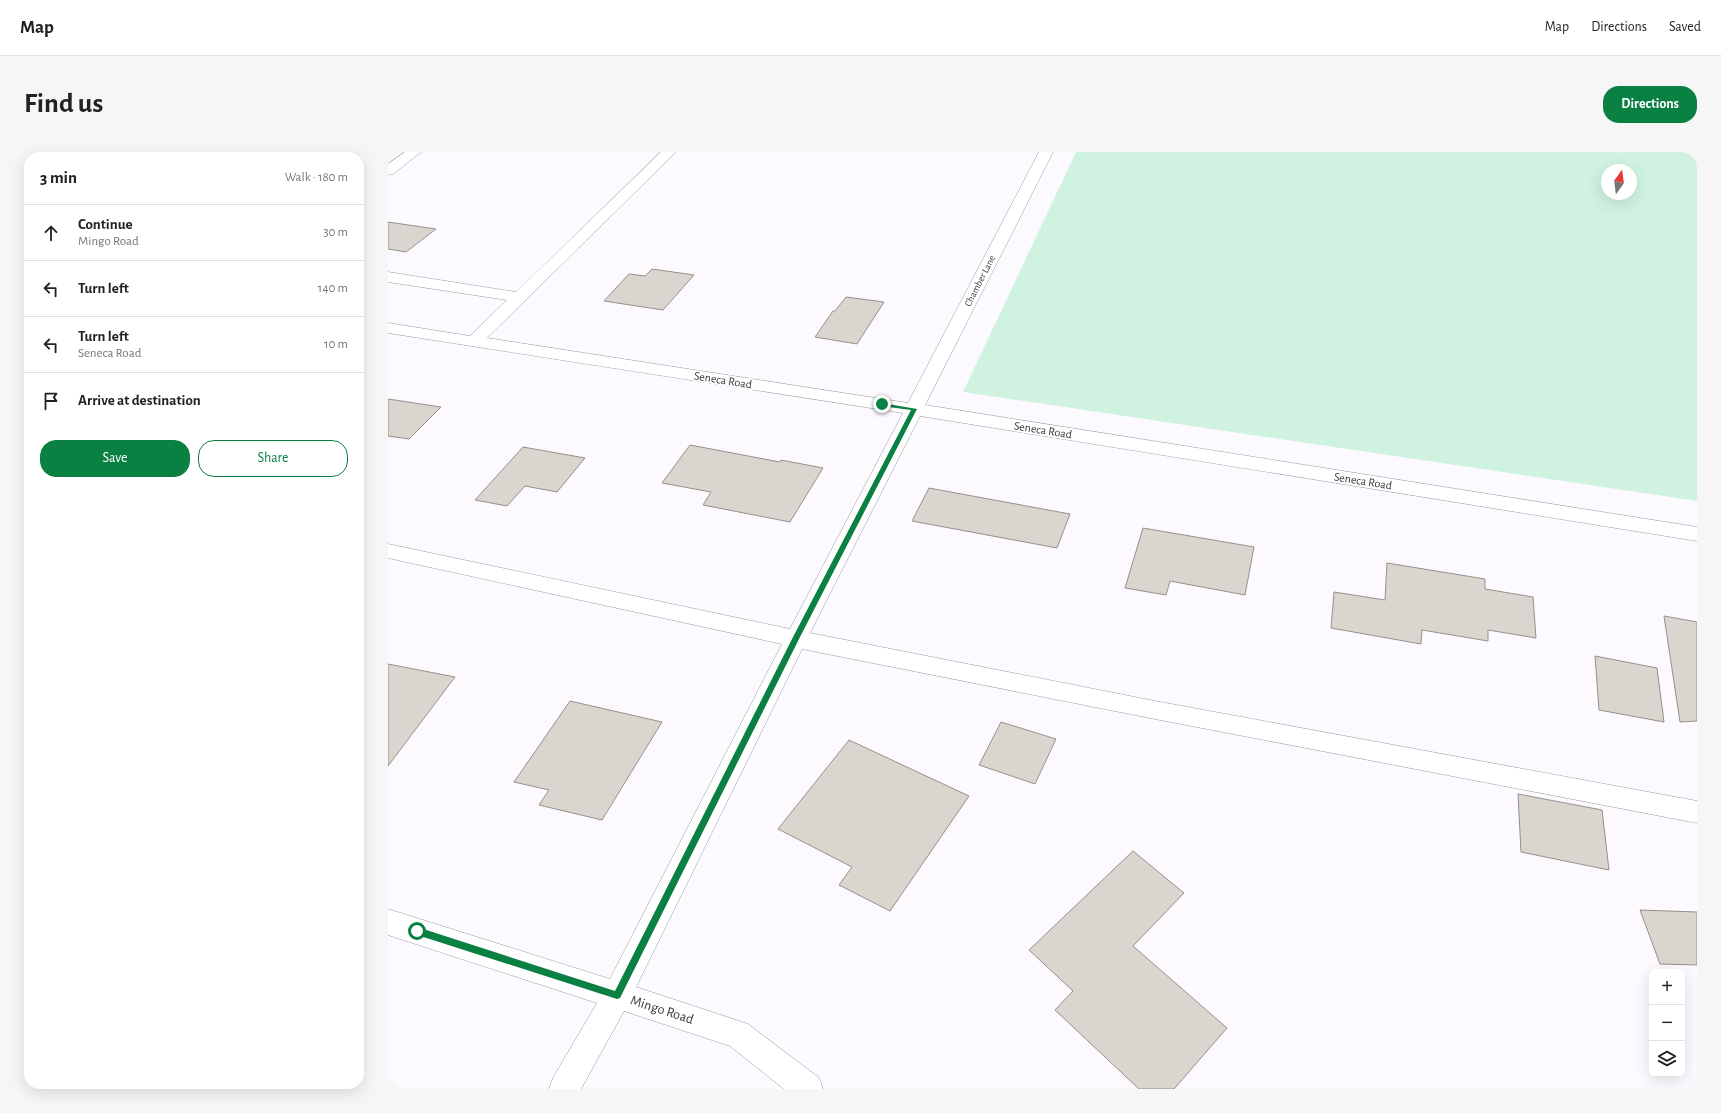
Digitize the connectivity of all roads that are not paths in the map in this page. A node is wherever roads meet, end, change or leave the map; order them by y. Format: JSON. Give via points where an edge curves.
{"nodes":[{"id":1,"x":414,"y":152,"type":"edge"},
{"id":2,"x":669,"y":152,"type":"edge"},
{"id":3,"x":1046,"y":152,"type":"edge"},
{"id":4,"x":388,"y":171,"type":"edge"},
{"id":5,"x":388,"y":277,"type":"edge"},
{"id":6,"x":519,"y":297,"type":"junction"},
{"id":7,"x":388,"y":328,"type":"edge"},
{"id":8,"x":474,"y":341,"type":"junction"},
{"id":9,"x":914,"y":409,"type":"junction"},
{"id":10,"x":1697,"y":534,"type":"edge"},
{"id":11,"x":388,"y":551,"type":"edge"},
{"id":12,"x":796,"y":639,"type":"junction"},
{"id":13,"x":1697,"y":812,"type":"edge"},
{"id":14,"x":388,"y":922,"type":"edge"},
{"id":15,"x":617,"y":995,"type":"junction"},
{"id":16,"x":564,"y":1089,"type":"edge"},
{"id":17,"x":808,"y":1089,"type":"edge"}],
"edges":[{"from":1,"to":4,"type":"street"},
{"from":2,"to":6,"type":"street"},
{"from":3,"to":9,"type":"street","name":"Chamber Lane"},
{"from":5,"to":6,"type":"street"},
{"from":6,"to":8,"type":"street"},
{"from":7,"to":8,"type":"street","name":"Seneca Road"},
{"from":8,"to":9,"type":"street","name":"Seneca Road"},
{"from":9,"to":10,"type":"street","name":"Seneca Road"},
{"from":9,"to":12,"type":"street","name":"Chamber Lane"},
{"from":11,"to":12,"type":"street"},
{"from":12,"to":13,"type":"street","via":[[1155,710]]},
{"from":12,"to":15,"type":"street","name":"Chamber Lane"},
{"from":14,"to":15,"type":"street","name":"Mingo Road"},
{"from":15,"to":16,"type":"street","name":"Chamber Lane"},
{"from":15,"to":17,"type":"street","name":"Mingo Road","via":[[738,1034]]}]}
